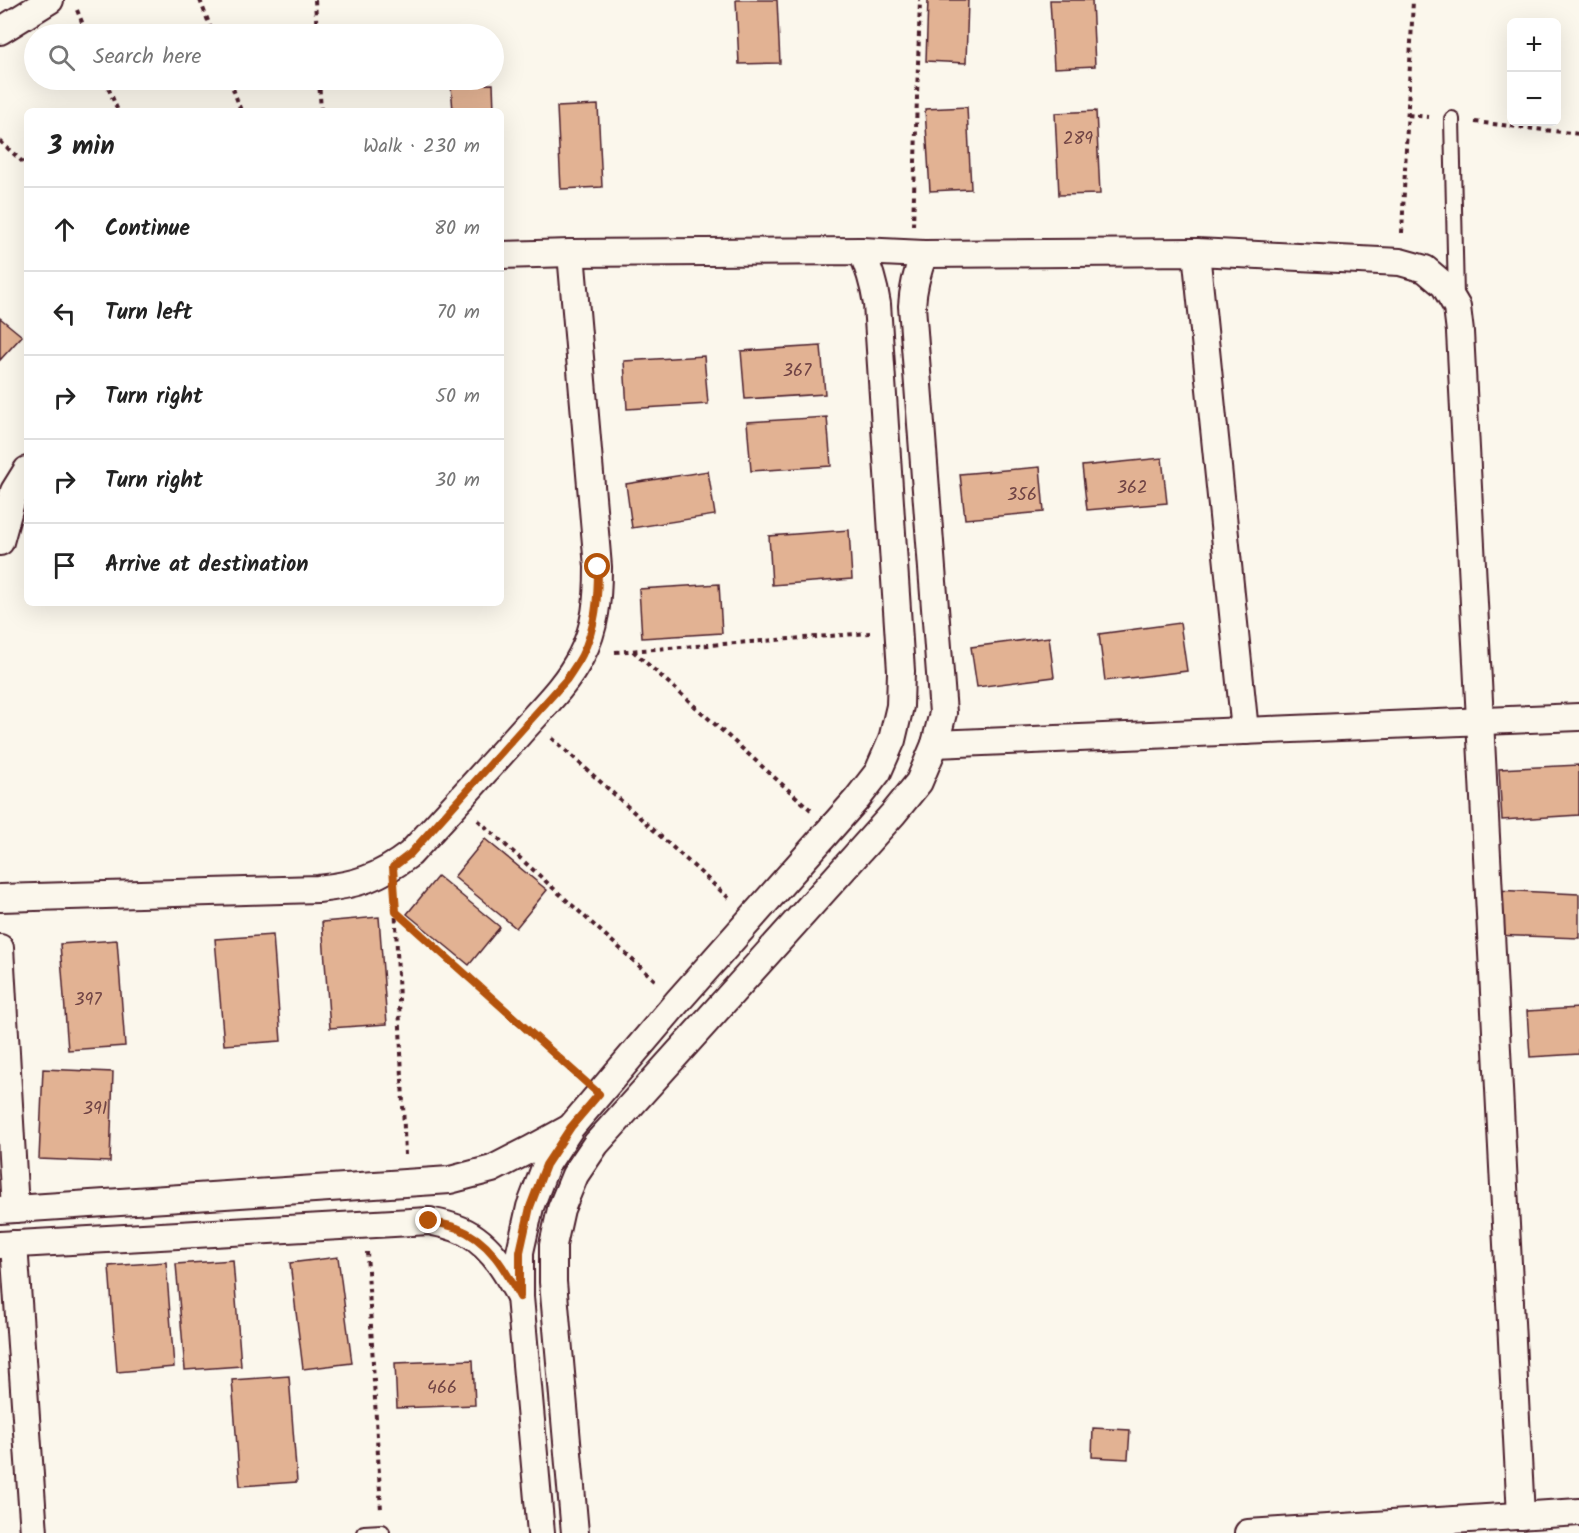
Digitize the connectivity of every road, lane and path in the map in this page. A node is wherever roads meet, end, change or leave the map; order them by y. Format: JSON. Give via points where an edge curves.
{"nodes":[{"id":1,"x":50,"y":0,"type":"edge"},
{"id":2,"x":200,"y":0,"type":"edge"},
{"id":3,"x":315,"y":0,"type":"edge"},
{"id":4,"x":920,"y":0,"type":"edge"},
{"id":5,"x":1413,"y":0,"type":"edge"},
{"id":6,"x":76,"y":9,"type":"dead end"},
{"id":7,"x":83,"y":24,"type":"edge"},
{"id":8,"x":209,"y":24,"type":"edge"},
{"id":9,"x":316,"y":24,"type":"edge"},
{"id":10,"x":0,"y":31,"type":"edge"},
{"id":11,"x":109,"y":90,"type":"edge"},
{"id":12,"x":234,"y":90,"type":"edge"},
{"id":13,"x":320,"y":90,"type":"edge"},
{"id":14,"x":117,"y":108,"type":"edge"},
{"id":15,"x":240,"y":108,"type":"edge"},
{"id":16,"x":321,"y":108,"type":"edge"},
{"id":17,"x":1408,"y":114,"type":"junction"},
{"id":18,"x":1452,"y":119,"type":"junction"},
{"id":19,"x":1579,"y":134,"type":"edge"},
{"id":20,"x":0,"y":141,"type":"edge"},
{"id":21,"x":24,"y":163,"type":"edge"},
{"id":22,"x":861,"y":251,"type":"junction"},
{"id":23,"x":1196,"y":252,"type":"junction"},
{"id":24,"x":571,"y":253,"type":"junction"},
{"id":25,"x":918,"y":254,"type":"junction"},
{"id":26,"x":504,"y":255,"type":"edge"},
{"id":27,"x":1400,"y":262,"type":"junction"},
{"id":28,"x":1456,"y":307,"type":"junction"},
{"id":29,"x":24,"y":475,"type":"edge"},
{"id":30,"x":0,"y":543,"type":"edge"},
{"id":31,"x":898,"y":630,"type":"junction"},
{"id":32,"x":633,"y":651,"type":"junction"},
{"id":33,"x":582,"y":655,"type":"junction"},
{"id":34,"x":1579,"y":717,"type":"edge"},
{"id":35,"x":532,"y":719,"type":"junction"},
{"id":36,"x":1480,"y":721,"type":"junction"},
{"id":37,"x":1245,"y":731,"type":"junction"},
{"id":38,"x":935,"y":744,"type":"junction"},
{"id":39,"x":458,"y":802,"type":"junction"},
{"id":40,"x":832,"y":828,"type":"junction"},
{"id":41,"x":393,"y":867,"type":"junction"},
{"id":42,"x":0,"y":898,"type":"edge"},
{"id":43,"x":396,"y":912,"type":"junction"},
{"id":44,"x":752,"y":918,"type":"junction"},
{"id":45,"x":0,"y":948,"type":"edge"},
{"id":46,"x":678,"y":1001,"type":"junction"},
{"id":47,"x":599,"y":1094,"type":"junction"},
{"id":48,"x":571,"y":1127,"type":"junction"},
{"id":49,"x":406,"y":1183,"type":"junction"},
{"id":50,"x":7,"y":1210,"type":"edge"},
{"id":51,"x":366,"y":1224,"type":"junction"},
{"id":52,"x":7,"y":1245,"type":"edge"},
{"id":53,"x":520,"y":1297,"type":"junction"},
{"id":54,"x":1579,"y":1512,"type":"edge"},
{"id":55,"x":1521,"y":1516,"type":"junction"},
{"id":56,"x":578,"y":1531,"type":"edge"},
{"id":57,"x":382,"y":1532,"type":"joint"},
{"id":58,"x":34,"y":1533,"type":"edge"},
{"id":59,"x":364,"y":1533,"type":"edge"},
{"id":60,"x":541,"y":1533,"type":"edge"},
{"id":61,"x":1248,"y":1533,"type":"edge"}],
"edges":[{"from":1,"to":10,"type":"street"},
{"from":2,"to":8,"type":"path"},
{"from":3,"to":9,"type":"path"},
{"from":4,"to":25,"type":"path"},
{"from":5,"to":17,"type":"path"},
{"from":6,"to":7,"type":"path"},
{"from":11,"to":14,"type":"path"},
{"from":12,"to":15,"type":"path"},
{"from":13,"to":16,"type":"path"},
{"from":17,"to":18,"type":"path"},
{"from":17,"to":27,"type":"path"},
{"from":18,"to":19,"type":"path"},
{"from":18,"to":28,"type":"lane"},
{"from":20,"to":21,"type":"path"},
{"from":22,"to":24,"type":"street"},
{"from":22,"to":25,"type":"street"},
{"from":22,"to":31,"type":"street","via":[[877,304]]},
{"from":23,"to":25,"type":"street"},
{"from":23,"to":27,"type":"street"},
{"from":23,"to":37,"type":"street"},
{"from":24,"to":26,"type":"street"},
{"from":24,"to":33,"type":"street","via":[[598,567],[593,627]]},
{"from":25,"to":38,"type":"street","via":[[912,306],[943,713]]},
{"from":27,"to":28,"type":"street","via":[[1425,269],[1444,285]]},
{"from":28,"to":36,"type":"street"},
{"from":29,"to":30,"type":"street","via":[[14,491]]},
{"from":31,"to":32,"type":"path"},
{"from":31,"to":40,"type":"street","via":[[900,706],[892,740],[878,772]]},
{"from":32,"to":33,"type":"path"},
{"from":32,"to":40,"type":"path"},
{"from":33,"to":35,"type":"street"},
{"from":34,"to":36,"type":"street"},
{"from":35,"to":39,"type":"street"},
{"from":35,"to":44,"type":"path"},
{"from":36,"to":37,"type":"street"},
{"from":36,"to":55,"type":"street"},
{"from":37,"to":38,"type":"street"},
{"from":38,"to":56,"type":"street","via":[[919,782],[893,814],[596,1144],[575,1175],[561,1209],[553,1245],[553,1282]]},
{"from":39,"to":41,"type":"street"},
{"from":39,"to":46,"type":"path"},
{"from":40,"to":44,"type":"street"},
{"from":41,"to":42,"type":"street","via":[[370,879],[318,890]]},
{"from":41,"to":43,"type":"path"},
{"from":43,"to":47,"type":"path"},
{"from":43,"to":49,"type":"path"},
{"from":44,"to":46,"type":"street"},
{"from":45,"to":50,"type":"street"},
{"from":46,"to":47,"type":"street"},
{"from":47,"to":48,"type":"street"},
{"from":48,"to":49,"type":"street","via":[[492,1169],[450,1180]]},
{"from":48,"to":53,"type":"street","via":[[546,1165],[530,1207],[520,1252]]},
{"from":49,"to":50,"type":"street"},
{"from":51,"to":52,"type":"street"},
{"from":51,"to":53,"type":"street","via":[[429,1221],[459,1229],[484,1245],[504,1268]]},
{"from":51,"to":57,"type":"path"},
{"from":52,"to":58,"type":"street"},
{"from":53,"to":60,"type":"street"},
{"from":54,"to":55,"type":"street"},
{"from":55,"to":61,"type":"street"},
{"from":57,"to":59,"type":"lane"}]}
